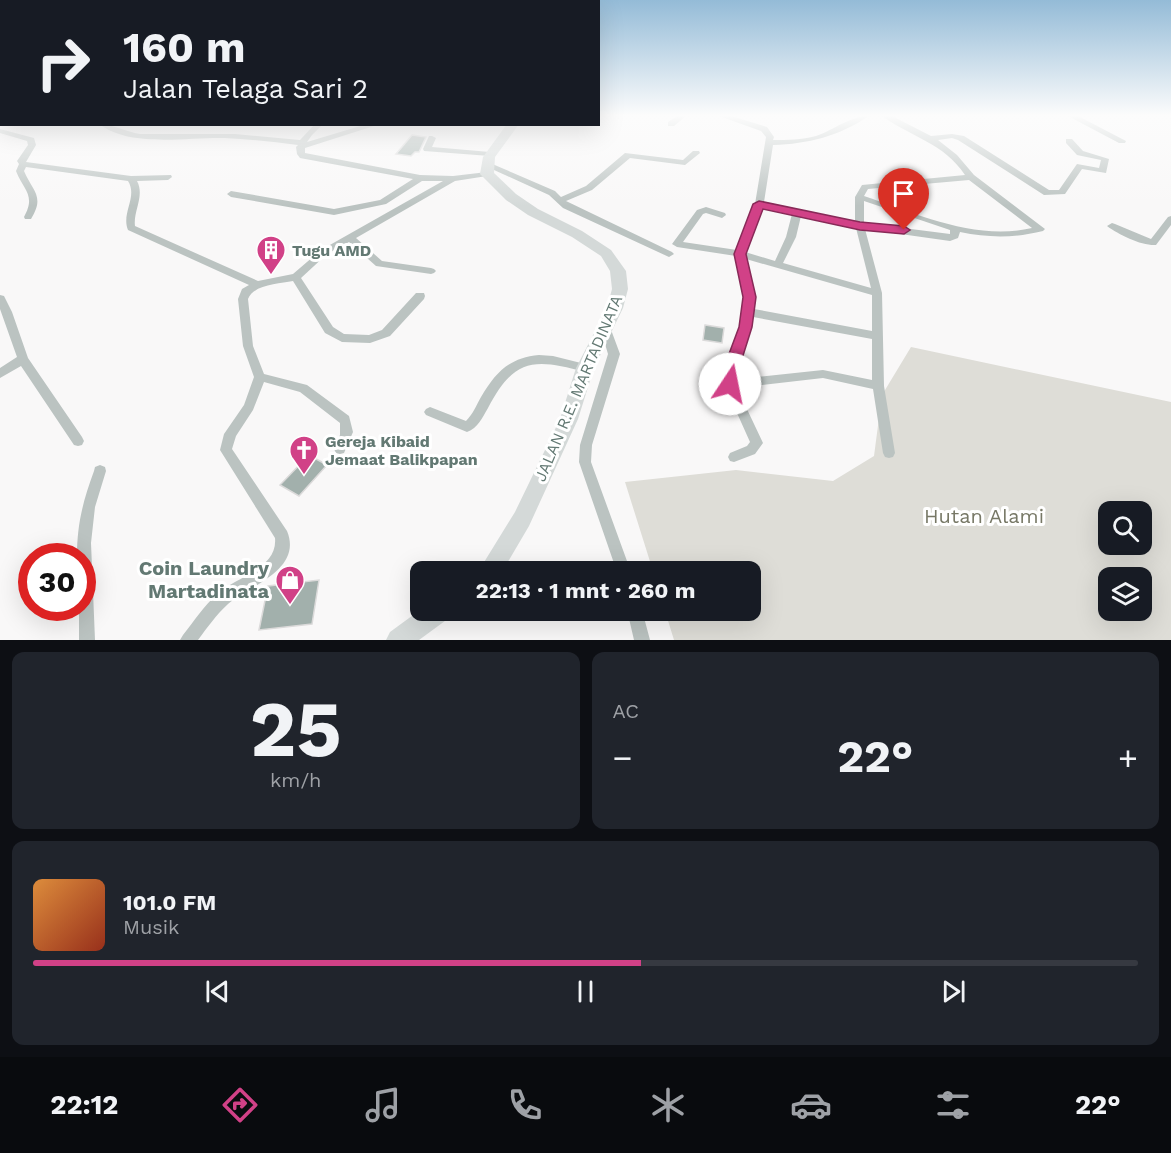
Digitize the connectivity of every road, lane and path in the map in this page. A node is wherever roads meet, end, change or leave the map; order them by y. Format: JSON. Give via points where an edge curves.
{"nodes":[{"id":1,"x":301,"y":145,"type":"edge"},
{"id":2,"x":31,"y":146,"type":"edge"},
{"id":3,"x":428,"y":146,"type":"edge"},
{"id":4,"x":499,"y":146,"type":"edge"},
{"id":5,"x":769,"y":146,"type":"edge"},
{"id":6,"x":940,"y":146,"type":"edge"},
{"id":7,"x":973,"y":146,"type":"edge"},
{"id":8,"x":1073,"y":146,"type":"edge"},
{"id":9,"x":696,"y":153,"type":"dead end"},
{"id":10,"x":23,"y":164,"type":"junction"},
{"id":11,"x":488,"y":164,"type":"junction"},
{"id":12,"x":168,"y":177,"type":"dead end"},
{"id":13,"x":971,"y":177,"type":"junction"},
{"id":14,"x":420,"y":178,"type":"junction"},
{"id":15,"x":131,"y":179,"type":"junction"},
{"id":16,"x":453,"y":179,"type":"junction"},
{"id":17,"x":231,"y":194,"type":"dead end"},
{"id":18,"x":859,"y":197,"type":"junction"},
{"id":19,"x":560,"y":201,"type":"junction"},
{"id":20,"x":759,"y":204,"type":"junction"},
{"id":21,"x":797,"y":213,"type":"junction"},
{"id":22,"x":722,"y":215,"type":"dead end"},
{"id":23,"x":28,"y":217,"type":"dead end"},
{"id":24,"x":1171,"y":219,"type":"edge"},
{"id":25,"x":860,"y":225,"type":"junction"},
{"id":26,"x":1112,"y":226,"type":"dead end"},
{"id":27,"x":955,"y":228,"type":"junction"},
{"id":28,"x":350,"y":237,"type":"junction"},
{"id":29,"x":676,"y":244,"type":"junction"},
{"id":30,"x":740,"y":254,"type":"junction"},
{"id":31,"x":778,"y":265,"type":"junction"},
{"id":32,"x":431,"y":272,"type":"dead end"},
{"id":33,"x":296,"y":277,"type":"junction"},
{"id":34,"x":257,"y":285,"type":"junction"},
{"id":35,"x":877,"y":293,"type":"junction"},
{"id":36,"x":420,"y":296,"type":"dead end"},
{"id":37,"x":0,"y":299,"type":"edge"},
{"id":38,"x":748,"y":312,"type":"junction"},
{"id":39,"x":4,"y":314,"type":"edge"},
{"id":40,"x":605,"y":327,"type":"junction"},
{"id":41,"x":878,"y":336,"type":"junction"},
{"id":42,"x":23,"y":359,"type":"junction"},
{"id":43,"x":585,"y":368,"type":"junction"},
{"id":44,"x":0,"y":374,"type":"edge"},
{"id":45,"x":260,"y":377,"type":"junction"},
{"id":46,"x":730,"y":384,"type":"junction"},
{"id":47,"x":878,"y":386,"type":"junction"},
{"id":48,"x":430,"y":412,"type":"dead end"},
{"id":49,"x":78,"y":441,"type":"dead end"},
{"id":50,"x":339,"y":449,"type":"dead end"},
{"id":51,"x":889,"y":453,"type":"dead end"},
{"id":52,"x":734,"y":457,"type":"dead end"},
{"id":53,"x":100,"y":471,"type":"dead end"},
{"id":54,"x":496,"y":561,"type":"edge"},
{"id":55,"x":620,"y":561,"type":"edge"},
{"id":56,"x":425,"y":621,"type":"edge"},
{"id":57,"x":637,"y":621,"type":"edge"},
{"id":58,"x":87,"y":640,"type":"edge"},
{"id":59,"x":188,"y":640,"type":"edge"},
{"id":60,"x":398,"y":640,"type":"edge"},
{"id":61,"x":642,"y":640,"type":"edge"}],
"edges":[{"from":1,"to":14,"type":"street","via":[[301,154],[308,158]]},
{"from":2,"to":10,"type":"street","via":[[21,161]]},
{"from":3,"to":11,"type":"street","via":[[426,149]]},
{"from":4,"to":11,"type":"street"},
{"from":5,"to":20,"type":"street"},
{"from":6,"to":13,"type":"street","via":[[958,159]]},
{"from":7,"to":8,"type":"street","via":[[1032,185],[1057,194],[1080,166],[1103,171],[1106,160],[1080,153]]},
{"from":9,"to":19,"type":"street","via":[[685,163],[628,155],[587,189]]},
{"from":10,"to":15,"type":"street"},
{"from":10,"to":23,"type":"street","via":[[22,177],[35,200]]},
{"from":11,"to":16,"type":"street"},
{"from":11,"to":19,"type":"street","via":[[552,192]]},
{"from":11,"to":40,"type":"street","name":"JALAN R.E. MARTADINATA","via":[[501,188],[533,212],[606,253],[618,271],[620,289]]},
{"from":12,"to":15,"type":"street"},
{"from":13,"to":18,"type":"street","via":[[865,187]]},
{"from":13,"to":27,"type":"street","via":[[1040,229],[994,235]]},
{"from":14,"to":16,"type":"street"},
{"from":14,"to":17,"type":"street","via":[[383,201],[334,212]]},
{"from":15,"to":34,"type":"street","via":[[137,189],[130,212],[131,228]]},
{"from":16,"to":28,"type":"street"},
{"from":18,"to":25,"type":"street"},
{"from":18,"to":27,"type":"street"},
{"from":19,"to":29,"type":"street","via":[[668,259]]},
{"from":20,"to":21,"type":"street"},
{"from":20,"to":30,"type":"street"},
{"from":21,"to":25,"type":"street"},
{"from":21,"to":31,"type":"street"},
{"from":22,"to":29,"type":"street","via":[[700,212]]},
{"from":24,"to":26,"type":"street","via":[[1153,243]]},
{"from":25,"to":27,"type":"street","via":[[950,238],[955,236]]},
{"from":25,"to":35,"type":"street"},
{"from":28,"to":32,"type":"street","via":[[379,264]]},
{"from":28,"to":33,"type":"street","via":[[324,252]]},
{"from":29,"to":30,"type":"street"},
{"from":30,"to":31,"type":"street"},
{"from":30,"to":38,"type":"street","via":[[750,297]]},
{"from":31,"to":35,"type":"street"},
{"from":33,"to":34,"type":"street"},
{"from":33,"to":36,"type":"street","via":[[329,330],[342,338],[370,339],[386,333]]},
{"from":34,"to":45,"type":"street","via":[[243,299],[248,346]]},
{"from":35,"to":41,"type":"street"},
{"from":37,"to":39,"type":"street"},
{"from":38,"to":41,"type":"street"},
{"from":38,"to":46,"type":"street"},
{"from":39,"to":42,"type":"street"},
{"from":40,"to":43,"type":"street","name":"JALAN R.E. MARTADINATA"},
{"from":40,"to":55,"type":"street","via":[[614,354],[586,445],[585,462]]},
{"from":41,"to":47,"type":"street"},
{"from":42,"to":44,"type":"street"},
{"from":42,"to":49,"type":"street"},
{"from":43,"to":48,"type":"street","via":[[560,360],[521,361],[504,372],[467,427]]},
{"from":43,"to":54,"type":"street","name":"JALAN R.E. MARTADINATA","via":[[568,419],[522,519]]},
{"from":45,"to":50,"type":"street","via":[[303,388],[345,420],[346,437]]},
{"from":45,"to":59,"type":"street","via":[[249,407],[230,434],[226,450],[282,536],[280,555],[270,567],[224,598]]},
{"from":46,"to":47,"type":"street","via":[[823,374]]},
{"from":46,"to":52,"type":"street","via":[[757,443]]},
{"from":47,"to":51,"type":"street"},
{"from":53,"to":58,"type":"street","via":[[88,507],[84,543]]},
{"from":56,"to":60,"type":"street"},
{"from":57,"to":61,"type":"street"}]}
